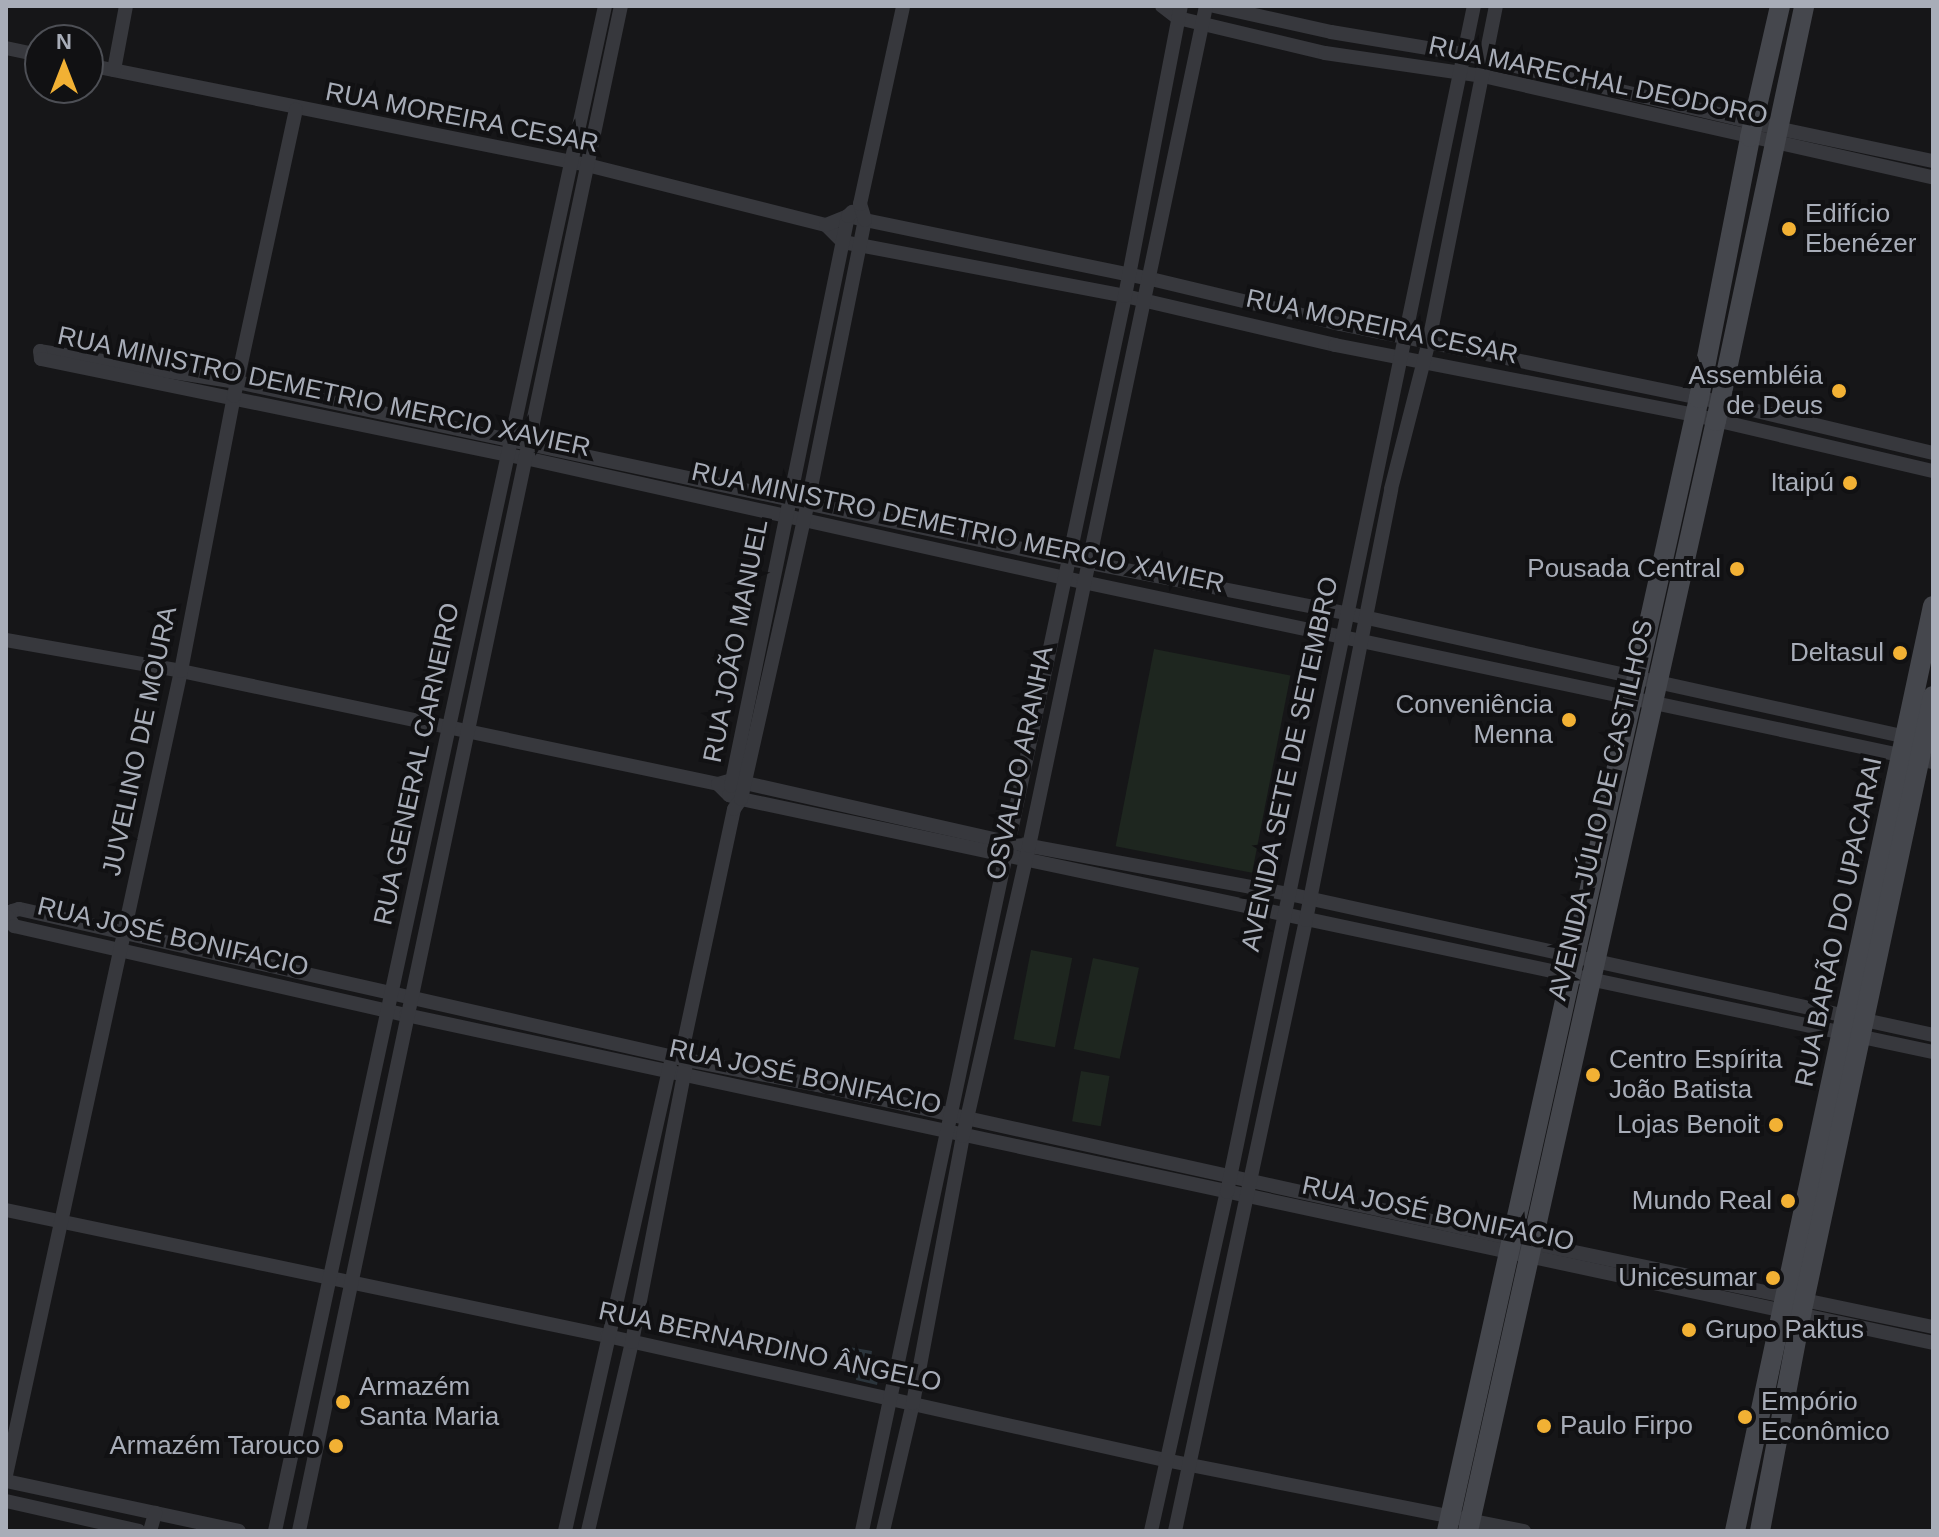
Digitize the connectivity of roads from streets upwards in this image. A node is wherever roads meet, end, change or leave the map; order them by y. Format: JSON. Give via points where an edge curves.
{"nodes":[{"id":1,"x":126,"y":6,"type":"edge"},
{"id":2,"x":605,"y":6,"type":"edge"},
{"id":3,"x":621,"y":6,"type":"edge"},
{"id":4,"x":903,"y":6,"type":"edge"},
{"id":5,"x":1162,"y":6,"type":"edge"},
{"id":6,"x":1206,"y":6,"type":"edge"},
{"id":7,"x":1214,"y":6,"type":"edge"},
{"id":8,"x":1474,"y":6,"type":"edge"},
{"id":9,"x":1496,"y":6,"type":"edge"},
{"id":10,"x":1780,"y":6,"type":"edge"},
{"id":11,"x":1800,"y":7,"type":"edge"},
{"id":12,"x":1180,"y":12,"type":"edge"},
{"id":13,"x":1203,"y":23,"type":"junction"},
{"id":14,"x":1331,"y":32,"type":"junction"},
{"id":15,"x":596,"y":46,"type":"junction"},
{"id":16,"x":612,"y":49,"type":"junction"},
{"id":17,"x":1325,"y":53,"type":"junction"},
{"id":18,"x":1464,"y":54,"type":"junction"},
{"id":19,"x":1485,"y":58,"type":"junction"},
{"id":20,"x":104,"y":68,"type":"edge"},
{"id":21,"x":114,"y":70,"type":"junction"},
{"id":22,"x":1461,"y":73,"type":"junction"},
{"id":23,"x":1483,"y":76,"type":"junction"},
{"id":24,"x":1610,"y":96,"type":"junction"},
{"id":25,"x":1682,"y":105,"type":"junction"},
{"id":26,"x":296,"y":110,"type":"junction"},
{"id":27,"x":580,"y":116,"type":"junction"},
{"id":28,"x":596,"y":120,"type":"junction"},
{"id":29,"x":1678,"y":120,"type":"junction"},
{"id":30,"x":1752,"y":129,"type":"junction"},
{"id":31,"x":1774,"y":136,"type":"junction"},
{"id":32,"x":1154,"y":143,"type":"junction"},
{"id":33,"x":1177,"y":149,"type":"junction"},
{"id":34,"x":1898,"y":154,"type":"junction"},
{"id":35,"x":571,"y":161,"type":"junction"},
{"id":36,"x":1933,"y":161,"type":"edge"},
{"id":37,"x":587,"y":165,"type":"junction"},
{"id":38,"x":1895,"y":169,"type":"junction"},
{"id":39,"x":1933,"y":177,"type":"edge"},
{"id":40,"x":1738,"y":200,"type":"junction"},
{"id":41,"x":860,"y":204,"type":"junction"},
{"id":42,"x":1432,"y":204,"type":"junction"},
{"id":43,"x":1760,"y":204,"type":"junction"},
{"id":44,"x":1455,"y":209,"type":"junction"},
{"id":45,"x":848,"y":216,"type":"junction"},
{"id":46,"x":865,"y":220,"type":"junction"},
{"id":47,"x":826,"y":225,"type":"junction"},
{"id":48,"x":843,"y":242,"type":"junction"},
{"id":49,"x":859,"y":245,"type":"junction"},
{"id":50,"x":1006,"y":251,"type":"junction"},
{"id":51,"x":548,"y":265,"type":"junction"},
{"id":52,"x":565,"y":269,"type":"junction"},
{"id":53,"x":1000,"y":273,"type":"junction"},
{"id":54,"x":1129,"y":275,"type":"junction"},
{"id":55,"x":1151,"y":279,"type":"junction"},
{"id":56,"x":1125,"y":296,"type":"junction"},
{"id":57,"x":1145,"y":301,"type":"junction"},
{"id":58,"x":1340,"y":324,"type":"junction"},
{"id":59,"x":535,"y":325,"type":"junction"},
{"id":60,"x":1713,"y":325,"type":"junction"},
{"id":61,"x":552,"y":330,"type":"junction"},
{"id":62,"x":1734,"y":331,"type":"junction"},
{"id":63,"x":1404,"y":336,"type":"junction"},
{"id":64,"x":1429,"y":341,"type":"junction"},
{"id":65,"x":1335,"y":345,"type":"junction"},
{"id":66,"x":1400,"y":355,"type":"junction"},
{"id":67,"x":1503,"y":357,"type":"junction"},
{"id":68,"x":1424,"y":361,"type":"junction"},
{"id":69,"x":818,"y":364,"type":"junction"},
{"id":70,"x":835,"y":367,"type":"junction"},
{"id":71,"x":1499,"y":376,"type":"junction"},
{"id":72,"x":1615,"y":381,"type":"junction"},
{"id":73,"x":522,"y":385,"type":"junction"},
{"id":74,"x":236,"y":389,"type":"junction"},
{"id":75,"x":540,"y":390,"type":"junction"},
{"id":76,"x":1612,"y":399,"type":"junction"},
{"id":77,"x":1696,"y":407,"type":"junction"},
{"id":78,"x":1718,"y":412,"type":"junction"},
{"id":79,"x":1784,"y":418,"type":"junction"},
{"id":80,"x":1779,"y":436,"type":"junction"},
{"id":81,"x":1896,"y":445,"type":"junction"},
{"id":82,"x":507,"y":448,"type":"junction"},
{"id":83,"x":526,"y":452,"type":"junction"},
{"id":84,"x":1933,"y":453,"type":"edge"},
{"id":85,"x":1893,"y":463,"type":"junction"},
{"id":86,"x":1933,"y":471,"type":"edge"},
{"id":87,"x":1373,"y":484,"type":"junction"},
{"id":88,"x":1391,"y":489,"type":"junction"},
{"id":89,"x":808,"y":502,"type":"junction"},
{"id":90,"x":787,"y":508,"type":"junction"},
{"id":91,"x":803,"y":520,"type":"junction"},
{"id":92,"x":489,"y":536,"type":"junction"},
{"id":93,"x":507,"y":541,"type":"junction"},
{"id":94,"x":1069,"y":559,"type":"junction"},
{"id":95,"x":1087,"y":562,"type":"junction"},
{"id":96,"x":1064,"y":578,"type":"junction"},
{"id":97,"x":1083,"y":582,"type":"junction"},
{"id":98,"x":476,"y":603,"type":"junction"},
{"id":99,"x":1933,"y":606,"type":"edge"},
{"id":100,"x":493,"y":608,"type":"junction"},
{"id":101,"x":1345,"y":613,"type":"junction"},
{"id":102,"x":1366,"y":618,"type":"junction"},
{"id":103,"x":1340,"y":636,"type":"junction"},
{"id":104,"x":6,"y":640,"type":"edge"},
{"id":105,"x":1361,"y":640,"type":"junction"},
{"id":106,"x":760,"y":641,"type":"junction"},
{"id":107,"x":776,"y":644,"type":"junction"},
{"id":108,"x":1501,"y":650,"type":"junction"},
{"id":109,"x":1497,"y":667,"type":"junction"},
{"id":110,"x":462,"y":670,"type":"junction"},
{"id":111,"x":181,"y":671,"type":"junction"},
{"id":112,"x":479,"y":675,"type":"junction"},
{"id":113,"x":1632,"y":688,"type":"junction"},
{"id":114,"x":1653,"y":694,"type":"junction"},
{"id":115,"x":1933,"y":696,"type":"edge"},
{"id":116,"x":1835,"y":722,"type":"junction"},
{"id":117,"x":451,"y":726,"type":"junction"},
{"id":118,"x":467,"y":731,"type":"junction"},
{"id":119,"x":1831,"y":739,"type":"junction"},
{"id":120,"x":1919,"y":750,"type":"edge"},
{"id":121,"x":1613,"y":773,"type":"junction"},
{"id":122,"x":1634,"y":778,"type":"junction"},
{"id":123,"x":733,"y":792,"type":"junction"},
{"id":124,"x":434,"y":800,"type":"junction"},
{"id":125,"x":450,"y":806,"type":"junction"},
{"id":126,"x":874,"y":811,"type":"junction"},
{"id":127,"x":870,"y":827,"type":"junction"},
{"id":128,"x":1006,"y":849,"type":"junction"},
{"id":129,"x":1027,"y":853,"type":"junction"},
{"id":130,"x":418,"y":874,"type":"junction"},
{"id":131,"x":435,"y":880,"type":"junction"},
{"id":132,"x":1289,"y":894,"type":"junction"},
{"id":133,"x":1309,"y":899,"type":"junction"},
{"id":134,"x":1283,"y":915,"type":"junction"},
{"id":135,"x":1306,"y":920,"type":"junction"},
{"id":136,"x":1503,"y":940,"type":"junction"},
{"id":137,"x":122,"y":941,"type":"junction"},
{"id":138,"x":404,"y":943,"type":"junction"},
{"id":139,"x":420,"y":948,"type":"junction"},
{"id":140,"x":1500,"y":959,"type":"junction"},
{"id":141,"x":1581,"y":966,"type":"junction"},
{"id":142,"x":1719,"y":989,"type":"junction"},
{"id":143,"x":392,"y":994,"type":"junction"},
{"id":144,"x":410,"y":997,"type":"junction"},
{"id":145,"x":1716,"y":1006,"type":"junction"},
{"id":146,"x":390,"y":1011,"type":"junction"},
{"id":147,"x":406,"y":1015,"type":"junction"},
{"id":148,"x":1854,"y":1027,"type":"junction"},
{"id":149,"x":1933,"y":1035,"type":"edge"},
{"id":150,"x":1933,"y":1052,"type":"edge"},
{"id":151,"x":681,"y":1055,"type":"junction"},
{"id":152,"x":669,"y":1072,"type":"junction"},
{"id":153,"x":684,"y":1076,"type":"junction"},
{"id":154,"x":374,"y":1078,"type":"junction"},
{"id":155,"x":392,"y":1084,"type":"junction"},
{"id":156,"x":817,"y":1085,"type":"junction"},
{"id":157,"x":813,"y":1103,"type":"junction"},
{"id":158,"x":951,"y":1114,"type":"junction"},
{"id":159,"x":968,"y":1119,"type":"junction"},
{"id":160,"x":948,"y":1132,"type":"junction"},
{"id":161,"x":963,"y":1136,"type":"junction"},
{"id":162,"x":360,"y":1142,"type":"junction"},
{"id":163,"x":379,"y":1147,"type":"junction"},
{"id":164,"x":1230,"y":1176,"type":"junction"},
{"id":165,"x":1247,"y":1188,"type":"junction"},
{"id":166,"x":1227,"y":1192,"type":"junction"},
{"id":167,"x":1317,"y":1196,"type":"junction"},
{"id":168,"x":638,"y":1204,"type":"junction"},
{"id":169,"x":658,"y":1209,"type":"junction"},
{"id":170,"x":6,"y":1210,"type":"edge"},
{"id":171,"x":1312,"y":1212,"type":"junction"},
{"id":172,"x":344,"y":1215,"type":"junction"},
{"id":173,"x":62,"y":1222,"type":"junction"},
{"id":174,"x":364,"y":1223,"type":"junction"},
{"id":175,"x":1520,"y":1249,"type":"junction"},
{"id":176,"x":1604,"y":1257,"type":"junction"},
{"id":177,"x":1600,"y":1274,"type":"junction"},
{"id":178,"x":330,"y":1277,"type":"junction"},
{"id":179,"x":352,"y":1282,"type":"junction"},
{"id":180,"x":1794,"y":1305,"type":"junction"},
{"id":181,"x":1933,"y":1327,"type":"edge"},
{"id":182,"x":607,"y":1336,"type":"junction"},
{"id":183,"x":632,"y":1342,"type":"junction"},
{"id":184,"x":1933,"y":1343,"type":"edge"},
{"id":185,"x":313,"y":1356,"type":"junction"},
{"id":186,"x":335,"y":1361,"type":"junction"},
{"id":187,"x":892,"y":1398,"type":"junction"},
{"id":188,"x":913,"y":1403,"type":"junction"},
{"id":189,"x":297,"y":1427,"type":"junction"},
{"id":190,"x":320,"y":1433,"type":"junction"},
{"id":191,"x":1165,"y":1460,"type":"junction"},
{"id":192,"x":1189,"y":1464,"type":"junction"},
{"id":193,"x":6,"y":1478,"type":"edge"},
{"id":194,"x":284,"y":1489,"type":"junction"},
{"id":195,"x":306,"y":1494,"type":"junction"},
{"id":196,"x":6,"y":1501,"type":"edge"},
{"id":197,"x":570,"y":1508,"type":"junction"},
{"id":198,"x":155,"y":1513,"type":"junction"},
{"id":199,"x":592,"y":1513,"type":"junction"},
{"id":200,"x":1459,"y":1524,"type":"edge"},
{"id":201,"x":139,"y":1531,"type":"edge"},
{"id":202,"x":150,"y":1531,"type":"edge"},
{"id":203,"x":239,"y":1531,"type":"edge"},
{"id":204,"x":275,"y":1531,"type":"edge"},
{"id":205,"x":299,"y":1531,"type":"edge"},
{"id":206,"x":565,"y":1531,"type":"edge"},
{"id":207,"x":588,"y":1531,"type":"edge"},
{"id":208,"x":862,"y":1531,"type":"edge"},
{"id":209,"x":883,"y":1531,"type":"edge"},
{"id":210,"x":1151,"y":1531,"type":"edge"},
{"id":211,"x":1175,"y":1531,"type":"edge"},
{"id":212,"x":1524,"y":1531,"type":"edge"},
{"id":213,"x":1735,"y":1531,"type":"edge"},
{"id":214,"x":1760,"y":1531,"type":"edge"}],
"edges":[{"from":1,"to":21,"type":"street"},
{"from":2,"to":15,"type":"street","name":"RUA GENERAL CARNEIRO"},
{"from":3,"to":16,"type":"street","name":"RUA GENERAL CARNEIRO"},
{"from":4,"to":41,"type":"street"},
{"from":5,"to":12,"type":"street","name":"RUA MARECHAL DEODORO"},
{"from":6,"to":13,"type":"street","name":"OSVALDO ARANHA"},
{"from":7,"to":14,"type":"street","name":"RUA MARECHAL DEODORO"},
{"from":8,"to":18,"type":"street","name":"AVENIDA SETE DE SETEMBRO"},
{"from":9,"to":19,"type":"street","name":"AVENIDA SETE DE SETEMBRO"},
{"from":10,"to":30,"type":"street","name":"AVENIDA JÚLIO DE CASTILHOS"},
{"from":11,"to":31,"type":"street","name":"AVENIDA JÚLIO DE CASTILHOS"},
{"from":12,"to":13,"type":"street","name":"RUA MARECHAL DEODORO"},
{"from":12,"to":32,"type":"street","name":"OSVALDO ARANHA"},
{"from":13,"to":17,"type":"street","name":"RUA MARECHAL DEODORO"},
{"from":13,"to":33,"type":"street","name":"OSVALDO ARANHA"},
{"from":14,"to":17,"type":"street"},
{"from":14,"to":18,"type":"street","name":"RUA MARECHAL DEODORO"},
{"from":15,"to":16,"type":"street"},
{"from":15,"to":27,"type":"street","name":"RUA GENERAL CARNEIRO"},
{"from":16,"to":28,"type":"street","name":"RUA GENERAL CARNEIRO"},
{"from":17,"to":22,"type":"street","name":"RUA MARECHAL DEODORO"},
{"from":18,"to":19,"type":"street","name":"RUA MARECHAL DEODORO"},
{"from":18,"to":22,"type":"street","name":"AVENIDA SETE DE SETEMBRO"},
{"from":19,"to":23,"type":"street","name":"AVENIDA SETE DE SETEMBRO"},
{"from":19,"to":24,"type":"street","name":"RUA MARECHAL DEODORO"},
{"from":20,"to":21,"type":"street","name":"RUA MOREIRA CESAR"},
{"from":21,"to":26,"type":"street","name":"RUA MOREIRA CESAR"},
{"from":22,"to":23,"type":"street","name":"RUA MARECHAL DEODORO"},
{"from":22,"to":42,"type":"street","name":"AVENIDA SETE DE SETEMBRO"},
{"from":23,"to":24,"type":"street","name":"RUA MARECHAL DEODORO"},
{"from":23,"to":44,"type":"street","name":"AVENIDA SETE DE SETEMBRO"},
{"from":24,"to":25,"type":"street","name":"RUA MARECHAL DEODORO"},
{"from":24,"to":29,"type":"street","name":"RUA MARECHAL DEODORO"},
{"from":25,"to":29,"type":"street"},
{"from":25,"to":30,"type":"street","name":"RUA MARECHAL DEODORO"},
{"from":26,"to":35,"type":"street","name":"RUA MOREIRA CESAR"},
{"from":26,"to":74,"type":"street","name":"JUVELINO DE MOURA"},
{"from":27,"to":28,"type":"street"},
{"from":27,"to":35,"type":"street","name":"RUA GENERAL CARNEIRO"},
{"from":28,"to":37,"type":"street","name":"RUA GENERAL CARNEIRO"},
{"from":29,"to":30,"type":"street","name":"RUA MARECHAL DEODORO"},
{"from":30,"to":31,"type":"street","name":"RUA MARECHAL DEODORO"},
{"from":30,"to":40,"type":"street","name":"AVENIDA JÚLIO DE CASTILHOS"},
{"from":31,"to":34,"type":"street","name":"RUA MARECHAL DEODORO"},
{"from":31,"to":38,"type":"street","name":"RUA MARECHAL DEODORO"},
{"from":31,"to":43,"type":"street","name":"AVENIDA JÚLIO DE CASTILHOS"},
{"from":32,"to":33,"type":"street"},
{"from":32,"to":54,"type":"street","name":"OSVALDO ARANHA"},
{"from":33,"to":55,"type":"street","name":"OSVALDO ARANHA"},
{"from":34,"to":36,"type":"street","name":"RUA MARECHAL DEODORO"},
{"from":34,"to":38,"type":"street"},
{"from":35,"to":37,"type":"street","name":"RUA MOREIRA CESAR"},
{"from":35,"to":51,"type":"street","name":"RUA GENERAL CARNEIRO"},
{"from":37,"to":47,"type":"street","name":"RUA MOREIRA CESAR"},
{"from":37,"to":52,"type":"street","name":"RUA GENERAL CARNEIRO"},
{"from":38,"to":39,"type":"street","name":"RUA MARECHAL DEODORO"},
{"from":40,"to":43,"type":"street"},
{"from":40,"to":60,"type":"street","name":"AVENIDA JÚLIO DE CASTILHOS"},
{"from":41,"to":45,"type":"street"},
{"from":41,"to":46,"type":"street"},
{"from":42,"to":44,"type":"street"},
{"from":42,"to":63,"type":"street","name":"AVENIDA SETE DE SETEMBRO"},
{"from":43,"to":62,"type":"street","name":"AVENIDA JÚLIO DE CASTILHOS"},
{"from":44,"to":64,"type":"street","name":"AVENIDA SETE DE SETEMBRO"},
{"from":45,"to":46,"type":"street","name":"RUA MOREIRA CESAR"},
{"from":45,"to":47,"type":"street"},
{"from":45,"to":48,"type":"street","name":"RUA JOÃO MANUEL"},
{"from":46,"to":49,"type":"street","name":"RUA JOÃO MANUEL"},
{"from":46,"to":50,"type":"street","name":"RUA MOREIRA CESAR"},
{"from":47,"to":48,"type":"street"},
{"from":48,"to":49,"type":"street","name":"RUA MOREIRA CESAR"},
{"from":48,"to":69,"type":"street","name":"RUA JOÃO MANUEL"},
{"from":49,"to":53,"type":"street","name":"RUA MOREIRA CESAR"},
{"from":49,"to":70,"type":"street","name":"RUA JOÃO MANUEL"},
{"from":50,"to":53,"type":"street"},
{"from":50,"to":54,"type":"street","name":"RUA MOREIRA CESAR"},
{"from":51,"to":52,"type":"street"},
{"from":51,"to":59,"type":"street","name":"RUA GENERAL CARNEIRO"},
{"from":52,"to":61,"type":"street","name":"RUA GENERAL CARNEIRO"},
{"from":53,"to":56,"type":"street","name":"RUA MOREIRA CESAR"},
{"from":54,"to":55,"type":"street","name":"RUA MOREIRA CESAR"},
{"from":54,"to":56,"type":"street","name":"OSVALDO ARANHA"},
{"from":55,"to":57,"type":"street","name":"OSVALDO ARANHA"},
{"from":55,"to":58,"type":"street","name":"RUA MOREIRA CESAR"},
{"from":56,"to":57,"type":"street","name":"RUA MOREIRA CESAR"},
{"from":56,"to":94,"type":"street","name":"OSVALDO ARANHA"},
{"from":57,"to":65,"type":"street","name":"RUA MOREIRA CESAR"},
{"from":57,"to":95,"type":"street","name":"OSVALDO ARANHA"},
{"from":58,"to":63,"type":"street","name":"RUA MOREIRA CESAR"},
{"from":58,"to":65,"type":"street"},
{"from":59,"to":61,"type":"street"},
{"from":59,"to":73,"type":"street","name":"RUA GENERAL CARNEIRO"},
{"from":60,"to":62,"type":"street"},
{"from":60,"to":77,"type":"street","name":"AVENIDA JÚLIO DE CASTILHOS"},
{"from":61,"to":75,"type":"street","name":"RUA GENERAL CARNEIRO"},
{"from":62,"to":78,"type":"street","name":"AVENIDA JÚLIO DE CASTILHOS"},
{"from":63,"to":64,"type":"street","name":"RUA MOREIRA CESAR"},
{"from":63,"to":66,"type":"street","name":"AVENIDA SETE DE SETEMBRO"},
{"from":64,"to":67,"type":"street","name":"RUA MOREIRA CESAR"},
{"from":64,"to":68,"type":"street","name":"AVENIDA SETE DE SETEMBRO"},
{"from":65,"to":66,"type":"street","name":"RUA MOREIRA CESAR"},
{"from":66,"to":68,"type":"street","name":"RUA MOREIRA CESAR"},
{"from":66,"to":87,"type":"street","name":"AVENIDA SETE DE SETEMBRO"},
{"from":67,"to":71,"type":"street"},
{"from":67,"to":72,"type":"street","name":"RUA MOREIRA CESAR"},
{"from":68,"to":71,"type":"street","name":"RUA MOREIRA CESAR"},
{"from":68,"to":88,"type":"street","name":"AVENIDA SETE DE SETEMBRO"},
{"from":69,"to":70,"type":"street"},
{"from":69,"to":90,"type":"street","name":"RUA JOÃO MANUEL"},
{"from":70,"to":89,"type":"street","name":"RUA JOÃO MANUEL"},
{"from":71,"to":76,"type":"street","name":"RUA MOREIRA CESAR"},
{"from":72,"to":76,"type":"street"},
{"from":72,"to":77,"type":"street","name":"RUA MOREIRA CESAR"},
{"from":73,"to":75,"type":"street"},
{"from":73,"to":82,"type":"street","name":"RUA GENERAL CARNEIRO"},
{"from":74,"to":74,"type":"street","name":"RUA MINISTRO DEMETRIO MERCIO XAVIER","via":[[40,351],[41,359]]},
{"from":74,"to":82,"type":"street","name":"RUA MINISTRO DEMETRIO MERCIO XAVIER"},
{"from":74,"to":111,"type":"street","name":"JUVELINO DE MOURA"},
{"from":75,"to":83,"type":"street","name":"RUA GENERAL CARNEIRO"},
{"from":76,"to":77,"type":"street","name":"RUA MOREIRA CESAR"},
{"from":77,"to":78,"type":"street","name":"RUA MOREIRA CESAR"},
{"from":77,"to":113,"type":"street","name":"AVENIDA JÚLIO DE CASTILHOS"},
{"from":78,"to":79,"type":"street","name":"RUA MOREIRA CESAR"},
{"from":78,"to":80,"type":"street","name":"RUA MOREIRA CESAR"},
{"from":78,"to":114,"type":"street","name":"AVENIDA JÚLIO DE CASTILHOS"},
{"from":79,"to":80,"type":"street"},
{"from":79,"to":81,"type":"street","name":"RUA MOREIRA CESAR"},
{"from":80,"to":85,"type":"street","name":"RUA MOREIRA CESAR"},
{"from":81,"to":84,"type":"street","name":"RUA MOREIRA CESAR"},
{"from":81,"to":85,"type":"street"},
{"from":82,"to":83,"type":"street","name":"RUA MINISTRO DEMETRIO MERCIO XAVIER"},
{"from":82,"to":92,"type":"street","name":"RUA GENERAL CARNEIRO"},
{"from":83,"to":90,"type":"street","name":"RUA MINISTRO DEMETRIO MERCIO XAVIER"},
{"from":83,"to":93,"type":"street","name":"RUA GENERAL CARNEIRO"},
{"from":85,"to":86,"type":"street","name":"RUA MOREIRA CESAR"},
{"from":87,"to":88,"type":"street"},
{"from":87,"to":101,"type":"street","name":"AVENIDA SETE DE SETEMBRO"},
{"from":88,"to":102,"type":"street","name":"AVENIDA SETE DE SETEMBRO"},
{"from":89,"to":90,"type":"street","name":"RUA MINISTRO DEMETRIO MERCIO XAVIER"},
{"from":89,"to":91,"type":"street","name":"RUA JOÃO MANUEL"},
{"from":89,"to":94,"type":"street","name":"RUA MINISTRO DEMETRIO MERCIO XAVIER"},
{"from":90,"to":91,"type":"street","name":"RUA MINISTRO DEMETRIO MERCIO XAVIER"},
{"from":90,"to":106,"type":"street","name":"RUA JOÃO MANUEL"},
{"from":91,"to":96,"type":"street","name":"RUA MINISTRO DEMETRIO MERCIO XAVIER"},
{"from":91,"to":107,"type":"street","name":"RUA JOÃO MANUEL"},
{"from":92,"to":93,"type":"street"},
{"from":92,"to":98,"type":"street","name":"RUA GENERAL CARNEIRO"},
{"from":93,"to":100,"type":"street","name":"RUA GENERAL CARNEIRO"},
{"from":94,"to":95,"type":"street","name":"RUA MINISTRO DEMETRIO MERCIO XAVIER"},
{"from":94,"to":96,"type":"street","name":"OSVALDO ARANHA"},
{"from":95,"to":97,"type":"street","name":"OSVALDO ARANHA"},
{"from":95,"to":101,"type":"street","name":"RUA MINISTRO DEMETRIO MERCIO XAVIER"},
{"from":96,"to":97,"type":"street","name":"RUA MINISTRO DEMETRIO MERCIO XAVIER"},
{"from":96,"to":128,"type":"street","name":"OSVALDO ARANHA"},
{"from":97,"to":103,"type":"street","name":"RUA MINISTRO DEMETRIO MERCIO XAVIER"},
{"from":97,"to":129,"type":"street","name":"OSVALDO ARANHA"},
{"from":98,"to":100,"type":"street"},
{"from":98,"to":110,"type":"street","name":"RUA GENERAL CARNEIRO"},
{"from":99,"to":120,"type":"street","name":"RUA BARÃO DO UPACARAI"},
{"from":100,"to":112,"type":"street","name":"RUA GENERAL CARNEIRO"},
{"from":101,"to":102,"type":"street","name":"RUA MINISTRO DEMETRIO MERCIO XAVIER"},
{"from":101,"to":103,"type":"street","name":"AVENIDA SETE DE SETEMBRO"},
{"from":102,"to":105,"type":"street","name":"AVENIDA SETE DE SETEMBRO"},
{"from":102,"to":108,"type":"street","name":"RUA MINISTRO DEMETRIO MERCIO XAVIER"},
{"from":103,"to":105,"type":"street","name":"RUA MINISTRO DEMETRIO MERCIO XAVIER"},
{"from":103,"to":132,"type":"street","name":"AVENIDA SETE DE SETEMBRO"},
{"from":104,"to":111,"type":"street"},
{"from":105,"to":109,"type":"street","name":"RUA MINISTRO DEMETRIO MERCIO XAVIER"},
{"from":105,"to":133,"type":"street","name":"AVENIDA SETE DE SETEMBRO"},
{"from":106,"to":107,"type":"street"},
{"from":106,"to":123,"type":"street","name":"RUA JOÃO MANUEL"},
{"from":107,"to":123,"type":"street","name":"RUA JOÃO MANUEL"},
{"from":108,"to":109,"type":"street"},
{"from":108,"to":113,"type":"street","name":"RUA MINISTRO DEMETRIO MERCIO XAVIER"},
{"from":109,"to":113,"type":"street","name":"RUA MINISTRO DEMETRIO MERCIO XAVIER"},
{"from":110,"to":112,"type":"street"},
{"from":110,"to":117,"type":"street","name":"RUA GENERAL CARNEIRO"},
{"from":111,"to":117,"type":"street"},
{"from":111,"to":137,"type":"street","name":"JUVELINO DE MOURA"},
{"from":112,"to":118,"type":"street","name":"RUA GENERAL CARNEIRO"},
{"from":113,"to":114,"type":"street","name":"RUA MINISTRO DEMETRIO MERCIO XAVIER"},
{"from":113,"to":121,"type":"street","name":"AVENIDA JÚLIO DE CASTILHOS"},
{"from":114,"to":116,"type":"street","name":"RUA MINISTRO DEMETRIO MERCIO XAVIER"},
{"from":114,"to":119,"type":"street","name":"RUA MINISTRO DEMETRIO MERCIO XAVIER"},
{"from":114,"to":122,"type":"street","name":"AVENIDA JÚLIO DE CASTILHOS"},
{"from":115,"to":120,"type":"street","name":"RUA BARÃO DO UPACARAI"},
{"from":116,"to":119,"type":"street"},
{"from":116,"to":120,"type":"street","name":"RUA MINISTRO DEMETRIO MERCIO XAVIER"},
{"from":117,"to":118,"type":"street"},
{"from":117,"to":124,"type":"street","name":"RUA GENERAL CARNEIRO"},
{"from":118,"to":123,"type":"street"},
{"from":118,"to":125,"type":"street","name":"RUA GENERAL CARNEIRO"},
{"from":119,"to":120,"type":"street","name":"RUA MINISTRO DEMETRIO MERCIO XAVIER"},
{"from":120,"to":148,"type":"street","name":"RUA BARÃO DO UPACARAI"},
{"from":121,"to":122,"type":"street"},
{"from":121,"to":141,"type":"street","name":"AVENIDA JÚLIO DE CASTILHOS"},
{"from":122,"to":141,"type":"street","name":"AVENIDA JÚLIO DE CASTILHOS"},
{"from":123,"to":126,"type":"street"},
{"from":123,"to":127,"type":"street"},
{"from":123,"to":151,"type":"street","name":"RUA JOÃO MANUEL"},
{"from":124,"to":125,"type":"street"},
{"from":124,"to":130,"type":"street","name":"RUA GENERAL CARNEIRO"},
{"from":125,"to":131,"type":"street","name":"RUA GENERAL CARNEIRO"},
{"from":126,"to":127,"type":"street"},
{"from":126,"to":128,"type":"street"},
{"from":127,"to":128,"type":"street"},
{"from":128,"to":129,"type":"street"},
{"from":128,"to":158,"type":"street","name":"OSVALDO ARANHA"},
{"from":129,"to":132,"type":"street"},
{"from":129,"to":134,"type":"street"},
{"from":129,"to":159,"type":"street","name":"OSVALDO ARANHA"},
{"from":130,"to":131,"type":"street"},
{"from":130,"to":138,"type":"street","name":"RUA GENERAL CARNEIRO"},
{"from":131,"to":139,"type":"street","name":"RUA GENERAL CARNEIRO"},
{"from":132,"to":133,"type":"street"},
{"from":132,"to":134,"type":"street","name":"AVENIDA SETE DE SETEMBRO"},
{"from":133,"to":135,"type":"street","name":"AVENIDA SETE DE SETEMBRO"},
{"from":133,"to":136,"type":"street"},
{"from":134,"to":135,"type":"street"},
{"from":134,"to":164,"type":"street","name":"AVENIDA SETE DE SETEMBRO"},
{"from":135,"to":140,"type":"street"},
{"from":135,"to":165,"type":"street","name":"AVENIDA SETE DE SETEMBRO"},
{"from":136,"to":140,"type":"street"},
{"from":136,"to":141,"type":"street"},
{"from":137,"to":137,"type":"street","name":"RUA JOSÉ BONIFACIO","via":[[19,909],[8,917],[14,926]]},
{"from":137,"to":143,"type":"street","name":"RUA JOSÉ BONIFACIO"},
{"from":137,"to":146,"type":"street","name":"RUA JOSÉ BONIFACIO"},
{"from":137,"to":173,"type":"street","name":"JUVELINO DE MOURA"},
{"from":138,"to":139,"type":"street"},
{"from":138,"to":143,"type":"street","name":"RUA GENERAL CARNEIRO"},
{"from":139,"to":144,"type":"street","name":"RUA GENERAL CARNEIRO"},
{"from":140,"to":141,"type":"street"},
{"from":141,"to":142,"type":"street"},
{"from":141,"to":145,"type":"street"},
{"from":141,"to":175,"type":"street","name":"AVENIDA JÚLIO DE CASTILHOS"},
{"from":142,"to":145,"type":"street"},
{"from":142,"to":148,"type":"street"},
{"from":143,"to":144,"type":"street","name":"RUA JOSÉ BONIFACIO"},
{"from":143,"to":146,"type":"street","name":"RUA GENERAL CARNEIRO"},
{"from":144,"to":147,"type":"street","name":"RUA GENERAL CARNEIRO"},
{"from":144,"to":151,"type":"street","name":"RUA JOSÉ BONIFACIO"},
{"from":145,"to":148,"type":"street"},
{"from":146,"to":147,"type":"street","name":"RUA JOSÉ BONIFACIO"},
{"from":146,"to":154,"type":"street","name":"RUA GENERAL CARNEIRO"},
{"from":147,"to":152,"type":"street","name":"RUA JOSÉ BONIFACIO"},
{"from":147,"to":155,"type":"street","name":"RUA GENERAL CARNEIRO"},
{"from":148,"to":149,"type":"street"},
{"from":148,"to":150,"type":"street"},
{"from":148,"to":180,"type":"street","name":"RUA BARÃO DO UPACARAI"},
{"from":151,"to":152,"type":"street","name":"RUA JOÃO MANUEL"},
{"from":151,"to":153,"type":"street","name":"RUA JOÃO MANUEL"},
{"from":151,"to":156,"type":"street","name":"RUA JOSÉ BONIFACIO"},
{"from":152,"to":153,"type":"street","name":"RUA JOSÉ BONIFACIO"},
{"from":152,"to":168,"type":"street","name":"RUA JOÃO MANUEL"},
{"from":153,"to":157,"type":"street","name":"RUA JOSÉ BONIFACIO"},
{"from":153,"to":169,"type":"street","name":"RUA JOÃO MANUEL"},
{"from":154,"to":155,"type":"street"},
{"from":154,"to":162,"type":"street","name":"RUA GENERAL CARNEIRO"},
{"from":155,"to":163,"type":"street","name":"RUA GENERAL CARNEIRO"},
{"from":156,"to":157,"type":"street"},
{"from":156,"to":158,"type":"street","name":"RUA JOSÉ BONIFACIO"},
{"from":157,"to":160,"type":"street","name":"RUA JOSÉ BONIFACIO"},
{"from":158,"to":159,"type":"street","name":"RUA JOSÉ BONIFACIO"},
{"from":158,"to":160,"type":"street","name":"OSVALDO ARANHA"},
{"from":159,"to":161,"type":"street","name":"OSVALDO ARANHA"},
{"from":159,"to":164,"type":"street","name":"RUA JOSÉ BONIFACIO"},
{"from":160,"to":161,"type":"street","name":"RUA JOSÉ BONIFACIO"},
{"from":160,"to":187,"type":"street","name":"OSVALDO ARANHA"},
{"from":161,"to":166,"type":"street","name":"RUA JOSÉ BONIFACIO"},
{"from":161,"to":188,"type":"street","name":"OSVALDO ARANHA"},
{"from":162,"to":163,"type":"street"},
{"from":162,"to":172,"type":"street","name":"RUA GENERAL CARNEIRO"},
{"from":163,"to":174,"type":"street","name":"RUA GENERAL CARNEIRO"},
{"from":164,"to":165,"type":"street","name":"RUA JOSÉ BONIFACIO"},
{"from":164,"to":166,"type":"street","name":"AVENIDA SETE DE SETEMBRO"},
{"from":165,"to":166,"type":"street","name":"RUA JOSÉ BONIFACIO"},
{"from":165,"to":167,"type":"street","name":"RUA JOSÉ BONIFACIO"},
{"from":165,"to":171,"type":"street","name":"RUA JOSÉ BONIFACIO"},
{"from":165,"to":192,"type":"street","name":"AVENIDA SETE DE SETEMBRO"},
{"from":166,"to":191,"type":"street","name":"AVENIDA SETE DE SETEMBRO"},
{"from":167,"to":171,"type":"street"},
{"from":167,"to":175,"type":"street","name":"RUA JOSÉ BONIFACIO"},
{"from":168,"to":169,"type":"street"},
{"from":168,"to":182,"type":"street","name":"RUA JOÃO MANUEL"},
{"from":169,"to":183,"type":"street","name":"RUA JOÃO MANUEL"},
{"from":170,"to":173,"type":"street","name":"RUA BERNARDINO ÂNGELO"},
{"from":171,"to":175,"type":"street","name":"RUA JOSÉ BONIFACIO"},
{"from":172,"to":174,"type":"street"},
{"from":172,"to":178,"type":"street","name":"RUA GENERAL CARNEIRO"},
{"from":173,"to":178,"type":"street","name":"RUA BERNARDINO ÂNGELO"},
{"from":173,"to":193,"type":"street","name":"JUVELINO DE MOURA"},
{"from":174,"to":179,"type":"street","name":"RUA GENERAL CARNEIRO"},
{"from":175,"to":176,"type":"street","name":"RUA JOSÉ BONIFACIO"},
{"from":175,"to":177,"type":"street","name":"RUA JOSÉ BONIFACIO"},
{"from":175,"to":200,"type":"street","name":"AVENIDA JÚLIO DE CASTILHOS"},
{"from":176,"to":177,"type":"street"},
{"from":176,"to":180,"type":"street","name":"RUA JOSÉ BONIFACIO"},
{"from":177,"to":180,"type":"street","name":"RUA JOSÉ BONIFACIO"},
{"from":178,"to":179,"type":"street","name":"RUA BERNARDINO ÂNGELO"},
{"from":178,"to":185,"type":"street","name":"RUA GENERAL CARNEIRO"},
{"from":179,"to":182,"type":"street","name":"RUA BERNARDINO ÂNGELO"},
{"from":179,"to":186,"type":"street","name":"RUA GENERAL CARNEIRO"},
{"from":180,"to":181,"type":"street","name":"RUA JOSÉ BONIFACIO"},
{"from":180,"to":184,"type":"street","name":"RUA JOSÉ BONIFACIO"},
{"from":180,"to":213,"type":"street","name":"RUA BARÃO DO UPACARAI"},
{"from":180,"to":214,"type":"street","name":"RUA BARÃO DO UPACARAI"},
{"from":182,"to":183,"type":"street","name":"RUA BERNARDINO ÂNGELO"},
{"from":182,"to":197,"type":"street","name":"RUA JOÃO MANUEL"},
{"from":183,"to":187,"type":"street","name":"RUA BERNARDINO ÂNGELO"},
{"from":183,"to":199,"type":"street","name":"RUA JOÃO MANUEL"},
{"from":185,"to":186,"type":"street"},
{"from":185,"to":189,"type":"street","name":"RUA GENERAL CARNEIRO"},
{"from":186,"to":190,"type":"street","name":"RUA GENERAL CARNEIRO"},
{"from":187,"to":188,"type":"street","name":"RUA BERNARDINO ÂNGELO"},
{"from":187,"to":208,"type":"street","name":"OSVALDO ARANHA"},
{"from":188,"to":191,"type":"street","name":"RUA BERNARDINO ÂNGELO"},
{"from":188,"to":209,"type":"street","name":"OSVALDO ARANHA"},
{"from":189,"to":190,"type":"street"},
{"from":189,"to":194,"type":"street","name":"RUA GENERAL CARNEIRO"},
{"from":190,"to":195,"type":"street","name":"RUA GENERAL CARNEIRO"},
{"from":191,"to":192,"type":"street","name":"RUA BERNARDINO ÂNGELO"},
{"from":191,"to":210,"type":"street","name":"AVENIDA SETE DE SETEMBRO"},
{"from":192,"to":200,"type":"street","name":"RUA BERNARDINO ÂNGELO"},
{"from":192,"to":211,"type":"street","name":"AVENIDA SETE DE SETEMBRO"},
{"from":193,"to":198,"type":"street"},
{"from":194,"to":195,"type":"street"},
{"from":194,"to":204,"type":"street","name":"RUA GENERAL CARNEIRO"},
{"from":195,"to":205,"type":"street","name":"RUA GENERAL CARNEIRO"},
{"from":196,"to":201,"type":"street"},
{"from":197,"to":199,"type":"street"},
{"from":197,"to":206,"type":"street","name":"RUA JOÃO MANUEL"},
{"from":198,"to":202,"type":"street"},
{"from":198,"to":203,"type":"street"},
{"from":199,"to":207,"type":"street","name":"RUA JOÃO MANUEL"},
{"from":200,"to":212,"type":"street","name":"RUA BERNARDINO ÂNGELO"}]}
